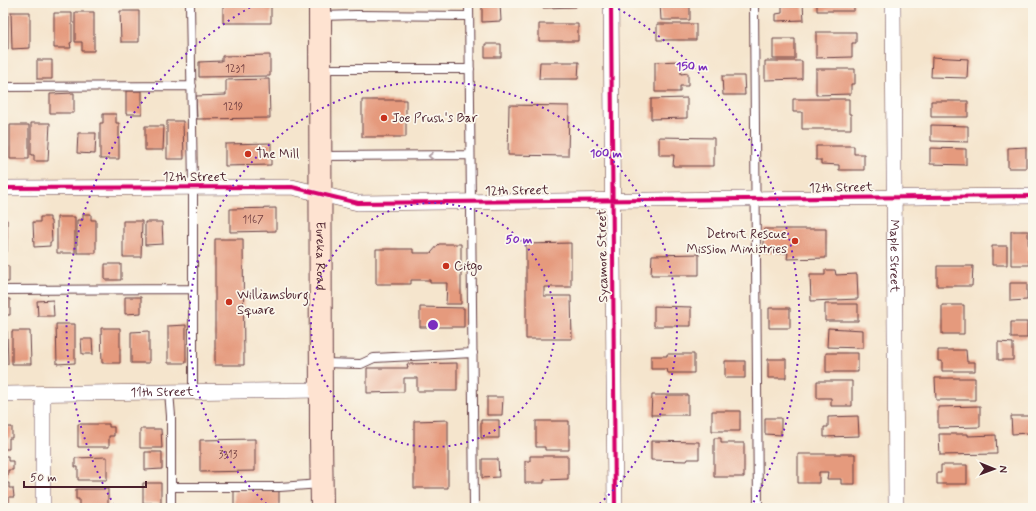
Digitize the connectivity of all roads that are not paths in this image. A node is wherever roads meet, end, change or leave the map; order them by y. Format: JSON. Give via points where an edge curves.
{"nodes":[{"id":1,"x":190,"y":3,"type":"edge"},
{"id":2,"x":469,"y":3,"type":"edge"},
{"id":3,"x":611,"y":3,"type":"edge"},
{"id":4,"x":754,"y":3,"type":"edge"},
{"id":5,"x":893,"y":3,"type":"edge"},
{"id":6,"x":320,"y":10,"type":"edge"},
{"id":7,"x":469,"y":16,"type":"junction"},
{"id":8,"x":321,"y":69,"type":"junction"},
{"id":9,"x":470,"y":69,"type":"junction"},
{"id":10,"x":192,"y":86,"type":"junction"},
{"id":11,"x":3,"y":87,"type":"edge"},
{"id":12,"x":320,"y":156,"type":"junction"},
{"id":13,"x":470,"y":156,"type":"junction"},
{"id":14,"x":193,"y":187,"type":"junction"},
{"id":15,"x":3,"y":188,"type":"edge"},
{"id":16,"x":320,"y":193,"type":"junction"},
{"id":17,"x":1033,"y":196,"type":"edge"},
{"id":18,"x":894,"y":198,"type":"junction"},
{"id":19,"x":612,"y":200,"type":"junction"},
{"id":20,"x":755,"y":200,"type":"junction"},
{"id":21,"x":471,"y":201,"type":"junction"},
{"id":22,"x":193,"y":289,"type":"junction"},
{"id":23,"x":3,"y":290,"type":"edge"},
{"id":24,"x":473,"y":353,"type":"junction"},
{"id":25,"x":321,"y":363,"type":"junction"},
{"id":26,"x":321,"y":390,"type":"junction"},
{"id":27,"x":169,"y":392,"type":"junction"},
{"id":28,"x":193,"y":392,"type":"junction"},
{"id":29,"x":3,"y":394,"type":"edge"},
{"id":30,"x":43,"y":394,"type":"junction"},
{"id":31,"x":322,"y":484,"type":"junction"},
{"id":32,"x":172,"y":487,"type":"junction"},
{"id":33,"x":43,"y":508,"type":"edge"},
{"id":34,"x":171,"y":508,"type":"edge"},
{"id":35,"x":322,"y":508,"type":"edge"},
{"id":36,"x":474,"y":508,"type":"edge"},
{"id":37,"x":615,"y":508,"type":"edge"},
{"id":38,"x":758,"y":508,"type":"edge"},
{"id":39,"x":896,"y":508,"type":"edge"}],
"edges":[{"from":1,"to":10,"type":"lane"},
{"from":2,"to":7,"type":"lane"},
{"from":3,"to":19,"type":"street","name":"Sycamore Street"},
{"from":4,"to":20,"type":"lane"},
{"from":5,"to":18,"type":"street","name":"Maple Street"},
{"from":6,"to":7,"type":"lane","via":[[356,15]]},
{"from":6,"to":8,"type":"main road","name":"Eureka Road"},
{"from":7,"to":9,"type":"lane"},
{"from":8,"to":9,"type":"lane"},
{"from":8,"to":12,"type":"main road","name":"Eureka Road"},
{"from":9,"to":13,"type":"lane"},
{"from":10,"to":11,"type":"lane"},
{"from":10,"to":14,"type":"lane"},
{"from":13,"to":12,"type":"lane","one_way":true},
{"from":12,"to":16,"type":"main road","name":"Eureka Road"},
{"from":13,"to":21,"type":"lane"},
{"from":14,"to":15,"type":"street","name":"12th Street"},
{"from":14,"to":16,"type":"street","name":"12th Street","via":[[292,187]]},
{"from":14,"to":22,"type":"lane"},
{"from":16,"to":21,"type":"street","name":"12th Street","via":[[358,203]]},
{"from":16,"to":25,"type":"main road","name":"Eureka Road"},
{"from":17,"to":18,"type":"street","name":"12th Street"},
{"from":18,"to":20,"type":"street","name":"12th Street"},
{"from":18,"to":39,"type":"street","name":"Maple Street"},
{"from":19,"to":20,"type":"street","name":"12th Street"},
{"from":19,"to":21,"type":"street","name":"12th Street"},
{"from":19,"to":37,"type":"street","name":"Sycamore Street"},
{"from":20,"to":38,"type":"lane"},
{"from":21,"to":24,"type":"lane"},
{"from":22,"to":23,"type":"lane"},
{"from":22,"to":28,"type":"lane"},
{"from":24,"to":25,"type":"lane","via":[[374,358],[361,364]]},
{"from":24,"to":36,"type":"lane"},
{"from":25,"to":26,"type":"main road","name":"Eureka Road"},
{"from":26,"to":28,"type":"street","name":"11th Street"},
{"from":26,"to":31,"type":"main road","name":"Eureka Road"},
{"from":27,"to":28,"type":"street","name":"11th Street"},
{"from":27,"to":30,"type":"street","name":"11th Street"},
{"from":27,"to":32,"type":"lane","via":[[172,416]]},
{"from":29,"to":30,"type":"street","name":"11th Street"},
{"from":30,"to":33,"type":"street"},
{"from":31,"to":32,"type":"lane","via":[[280,487]]},
{"from":31,"to":35,"type":"main road","name":"Eureka Road"},
{"from":32,"to":34,"type":"lane"}]}
